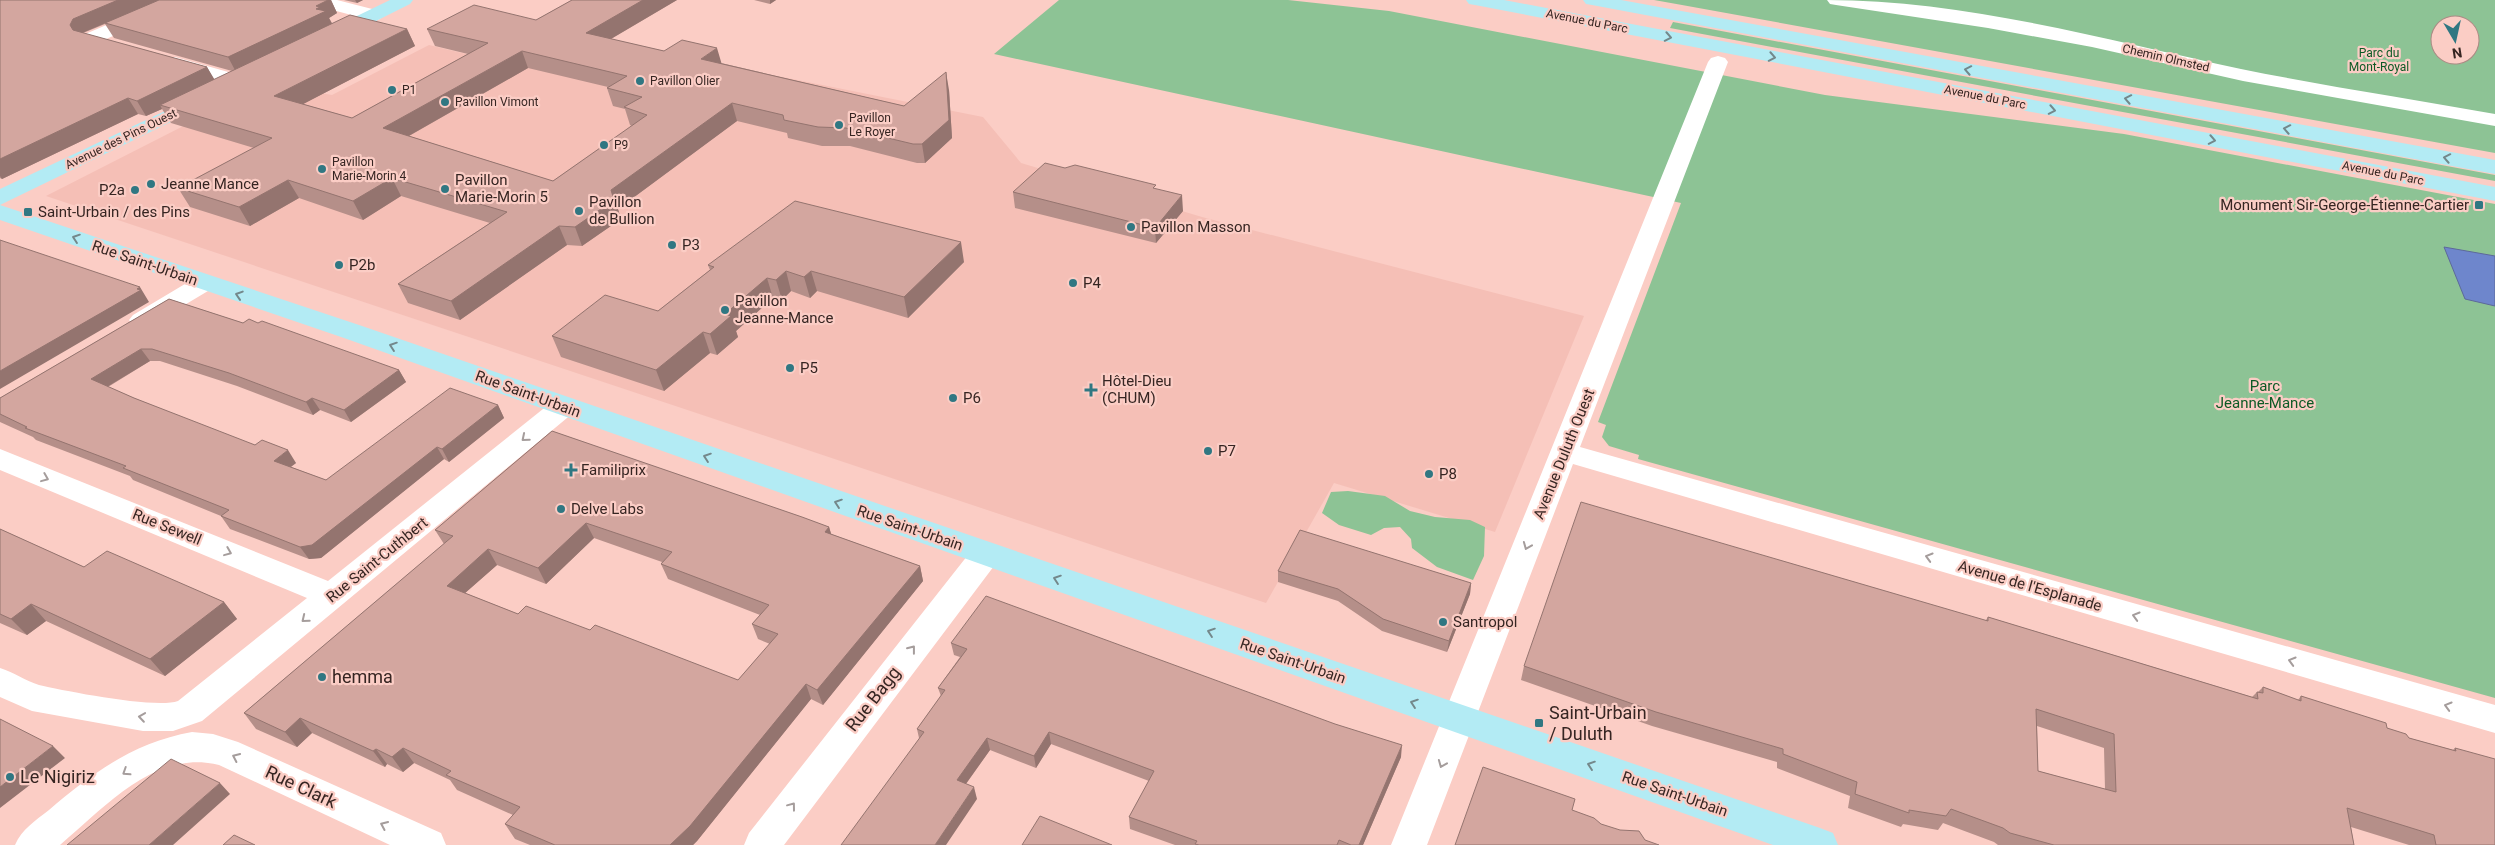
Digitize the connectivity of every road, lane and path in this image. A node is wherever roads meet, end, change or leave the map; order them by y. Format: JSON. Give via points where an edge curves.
{"nodes":[{"id":1,"x":180,"y":0,"type":"edge"},
{"id":2,"x":316,"y":0,"type":"edge"},
{"id":3,"x":404,"y":0,"type":"edge"},
{"id":4,"x":1475,"y":0,"type":"edge"},
{"id":5,"x":1592,"y":0,"type":"edge"},
{"id":6,"x":1836,"y":0,"type":"edge"},
{"id":7,"x":374,"y":15,"type":"junction"},
{"id":8,"x":320,"y":41,"type":"edge"},
{"id":9,"x":118,"y":47,"type":"edge"},
{"id":10,"x":156,"y":57,"type":"edge"},
{"id":11,"x":1718,"y":62,"type":"dead end"},
{"id":12,"x":248,"y":76,"type":"joint"},
{"id":13,"x":2495,"y":120,"type":"edge"},
{"id":14,"x":2495,"y":167,"type":"edge"},
{"id":15,"x":2495,"y":194,"type":"edge"},
{"id":16,"x":0,"y":198,"type":"edge"},
{"id":17,"x":0,"y":212,"type":"edge"},
{"id":18,"x":204,"y":283,"type":"junction"},
{"id":19,"x":125,"y":330,"type":"edge"},
{"id":20,"x":562,"y":407,"type":"junction"},
{"id":21,"x":1564,"y":452,"type":"junction"},
{"id":22,"x":0,"y":459,"type":"edge"},
{"id":23,"x":986,"y":554,"type":"junction"},
{"id":24,"x":333,"y":596,"type":"junction"},
{"id":25,"x":0,"y":681,"type":"edge"},
{"id":26,"x":1460,"y":718,"type":"junction"},
{"id":27,"x":2495,"y":719,"type":"edge"},
{"id":28,"x":33,"y":845,"type":"edge"},
{"id":29,"x":428,"y":845,"type":"edge"},
{"id":30,"x":762,"y":845,"type":"edge"},
{"id":31,"x":1410,"y":845,"type":"edge"},
{"id":32,"x":1820,"y":845,"type":"edge"}],
"edges":[{"from":1,"to":9,"type":"street","via":[[90,39]]},
{"from":2,"to":7,"type":"street"},
{"from":3,"to":7,"type":"main road"},
{"from":4,"to":15,"type":"main road","name":"Avenue du Parc","one_way":true},
{"from":14,"to":5,"type":"main road","name":"Avenue du Parc","one_way":true},
{"from":6,"to":13,"type":"street","name":"Chemin Olmsted","via":[[2092,41],[2243,75]]},
{"from":7,"to":8,"type":"main road"},
{"from":10,"to":12,"type":"street"},
{"from":11,"to":21,"type":"street","name":"Avenue Duluth Ouest"},
{"from":12,"to":16,"type":"main road","name":"Avenue des Pins Ouest"},
{"from":18,"to":17,"type":"main road","name":"Rue Saint-Urbain","one_way":true},
{"from":18,"to":19,"type":"street"},
{"from":20,"to":18,"type":"main road","name":"Rue Saint-Urbain","one_way":true},
{"from":23,"to":20,"type":"main road","name":"Rue Saint-Urbain","one_way":true},
{"from":20,"to":24,"type":"street","name":"Rue Saint-Cuthbert","one_way":true},
{"from":21,"to":26,"type":"street","name":"Avenue Duluth Ouest","one_way":true},
{"from":27,"to":21,"type":"street","name":"Avenue de l'Esplanade","one_way":true},
{"from":22,"to":24,"type":"street","name":"Rue Sewell","one_way":true},
{"from":26,"to":23,"type":"main road","name":"Rue Saint-Urbain","one_way":true},
{"from":30,"to":23,"type":"street","name":"Rue Bagg","one_way":true},
{"from":24,"to":25,"type":"street","name":"Rue Saint-Cuthbert","one_way":true,"via":[[190,711],[173,717],[143,717],[32,697]]},
{"from":26,"to":31,"type":"street","name":"Avenue Duluth Ouest","one_way":true},
{"from":32,"to":26,"type":"main road","name":"Rue Saint-Urbain","one_way":true},
{"from":29,"to":28,"type":"street","name":"Rue Clark","one_way":true,"via":[[226,752],[199,747],[169,750],[142,761],[113,780]]}]}
